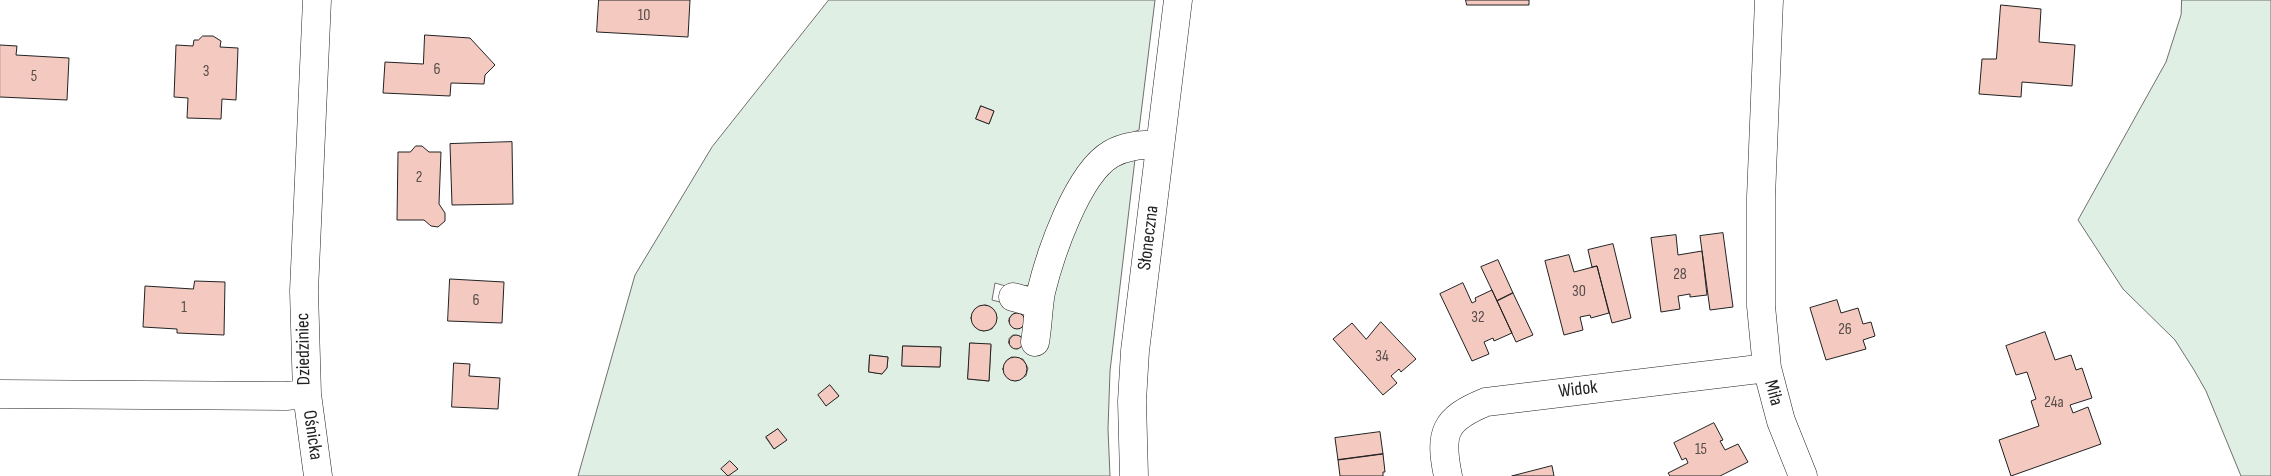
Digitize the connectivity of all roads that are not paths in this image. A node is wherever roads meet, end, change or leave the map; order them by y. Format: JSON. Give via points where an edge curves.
{"nodes":[{"id":1,"x":317,"y":0,"type":"edge"},
{"id":2,"x":1178,"y":0,"type":"edge"},
{"id":3,"x":1769,"y":0,"type":"edge"},
{"id":4,"x":1160,"y":144,"type":"junction"},
{"id":5,"x":1013,"y":297,"type":"dead end"},
{"id":6,"x":1039,"y":304,"type":"junction"},
{"id":7,"x":1035,"y":342,"type":"dead end"},
{"id":8,"x":1767,"y":368,"type":"junction"},
{"id":9,"x":0,"y":394,"type":"edge"},
{"id":10,"x":306,"y":394,"type":"junction"},
{"id":11,"x":318,"y":476,"type":"edge"},
{"id":12,"x":1134,"y":476,"type":"edge"},
{"id":13,"x":1448,"y":476,"type":"edge"},
{"id":14,"x":1803,"y":476,"type":"edge"}],
"edges":[{"from":1,"to":10,"type":"street","name":"Dziedziniec","via":[[304,291]]},
{"from":2,"to":4,"type":"street","name":"Słoneczna"},
{"from":3,"to":8,"type":"street","name":"Miła","via":[[1761,197],[1761,306]]},
{"from":4,"to":6,"type":"street","via":[[1123,148],[1110,154],[1092,173],[1070,208],[1056,242]]},
{"from":4,"to":12,"type":"street","name":"Słoneczna","via":[[1135,351],[1132,401]]},
{"from":5,"to":6,"type":"street"},
{"from":6,"to":7,"type":"street"},
{"from":8,"to":13,"type":"street","name":"Widok","via":[[1486,402],[1458,415],[1446,431],[1443,444]]},
{"from":8,"to":14,"type":"street","name":"Miła","via":[[1781,421]]},
{"from":9,"to":10,"type":"street","name":"Dziedziniec"},
{"from":10,"to":11,"type":"street","name":"Ośnicka"}]}
